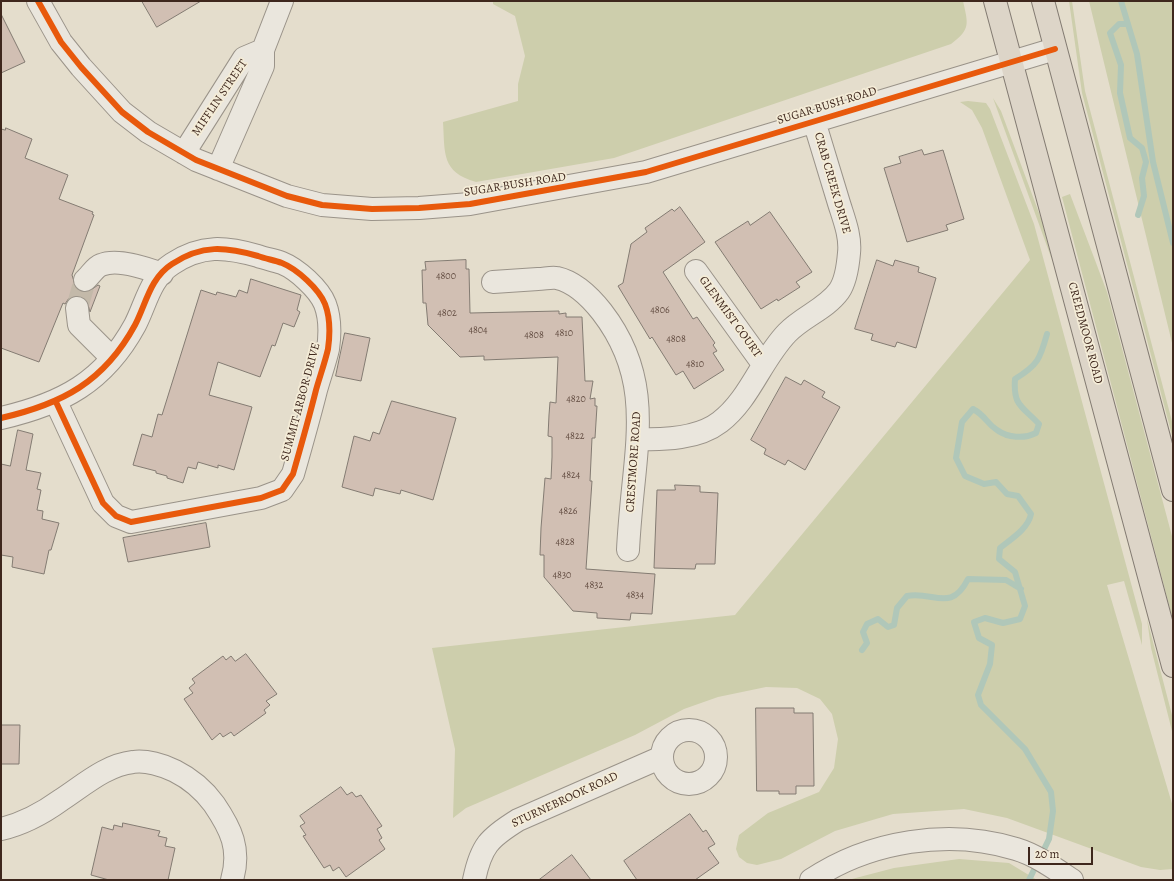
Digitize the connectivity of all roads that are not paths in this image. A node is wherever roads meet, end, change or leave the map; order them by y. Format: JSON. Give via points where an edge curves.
{"nodes":[{"id":1,"x":38,"y":1,"type":"edge"},
{"id":2,"x":282,"y":1,"type":"edge"},
{"id":3,"x":995,"y":1,"type":"edge"},
{"id":4,"x":1043,"y":1,"type":"edge"},
{"id":5,"x":1055,"y":49,"type":"junction"},
{"id":6,"x":263,"y":50,"type":"junction"},
{"id":7,"x":1012,"y":62,"type":"junction"},
{"id":8,"x":814,"y":121,"type":"junction"},
{"id":9,"x":184,"y":153,"type":"junction"},
{"id":10,"x":218,"y":169,"type":"junction"},
{"id":11,"x":696,"y":271,"type":"dead end"},
{"id":12,"x":162,"y":274,"type":"junction"},
{"id":13,"x":86,"y":280,"type":"tunnel mouth"},
{"id":14,"x":493,"y":282,"type":"dead end"},
{"id":15,"x":77,"y":308,"type":"tunnel mouth"},
{"id":16,"x":112,"y":358,"type":"junction"},
{"id":17,"x":763,"y":364,"type":"junction"},
{"id":18,"x":56,"y":402,"type":"junction"},
{"id":19,"x":1,"y":418,"type":"edge"},
{"id":20,"x":638,"y":439,"type":"junction"},
{"id":21,"x":1173,"y":490,"type":"edge"},
{"id":22,"x":628,"y":550,"type":"dead end"},
{"id":23,"x":1173,"y":666,"type":"edge"},
{"id":24,"x":662,"y":757,"type":"dead end"},
{"id":25,"x":1,"y":829,"type":"edge"},
{"id":26,"x":232,"y":880,"type":"edge"},
{"id":27,"x":474,"y":880,"type":"edge"},
{"id":28,"x":811,"y":880,"type":"edge"},
{"id":29,"x":1072,"y":880,"type":"edge"}],
"edges":[{"from":1,"to":9,"type":"street","name":"SUGAR BUSH ROAD","via":[[61,42],[122,112],[148,132]]},
{"from":2,"to":6,"type":"street","name":"MIFFLIN STREET"},
{"from":3,"to":7,"type":"main road","name":"CREEDMOOR ROAD"},
{"from":4,"to":5,"type":"main road"},
{"from":5,"to":7,"type":"street","name":"SUGAR BUSH ROAD"},
{"from":5,"to":21,"type":"main road"},
{"from":6,"to":9,"type":"street","name":"MIFFLIN STREET","via":[[244,58]]},
{"from":6,"to":10,"type":"street","name":"MIFFLIN STREET","via":[[263,66]]},
{"from":7,"to":8,"type":"street","name":"SUGAR BUSH ROAD"},
{"from":7,"to":23,"type":"main road","name":"CREEDMOOR ROAD"},
{"from":8,"to":10,"type":"street","name":"SUGAR BUSH ROAD","via":[[646,172],[514,198],[450,206],[372,209],[322,205],[287,196]]},
{"from":8,"to":17,"type":"street","name":"CRAB CREEK DRIVE","via":[[847,231],[850,251],[846,272],[839,291],[788,331]]},
{"from":9,"to":10,"type":"street","name":"SUGAR BUSH ROAD"},
{"from":11,"to":17,"type":"street","name":"GLENMIST COURT"},
{"from":12,"to":13,"type":"street","via":[[141,266],[111,262],[99,265]]},
{"from":12,"to":16,"type":"street","name":"SUMMIT ARBOR DRIVE","via":[[152,284],[135,324]]},
{"from":12,"to":18,"type":"street","name":"SUMMIT ARBOR DRIVE","via":[[171,264],[194,252],[222,248],[283,263],[308,280],[325,303],[329,324],[328,348],[293,474],[282,490],[261,498],[131,522],[116,516],[103,503]]},
{"from":14,"to":20,"type":"street","name":"CRESTMORE ROAD","via":[[556,278],[577,287],[594,302],[610,323],[634,378],[638,399]]},
{"from":15,"to":16,"type":"street","via":[[79,325]]},
{"from":16,"to":18,"type":"street","name":"SUMMIT ARBOR DRIVE","via":[[80,389]]},
{"from":17,"to":20,"type":"street","name":"CRAB CREEK DRIVE","via":[[740,402],[719,423],[678,438]]},
{"from":18,"to":19,"type":"street","name":"SUMMIT ARBOR DRIVE"},
{"from":20,"to":22,"type":"street","name":"CRESTMORE ROAD"},
{"from":24,"to":27,"type":"street","name":"STURNEBROOK ROAD","via":[[518,820],[497,833],[485,846],[477,864]]},
{"from":25,"to":26,"type":"street","via":[[35,816],[107,770],[134,762],[163,765],[190,779],[208,795],[224,819],[236,845],[236,867]]},
{"from":28,"to":29,"type":"street","via":[[849,858],[921,841],[955,838],[1017,849]]}]}
